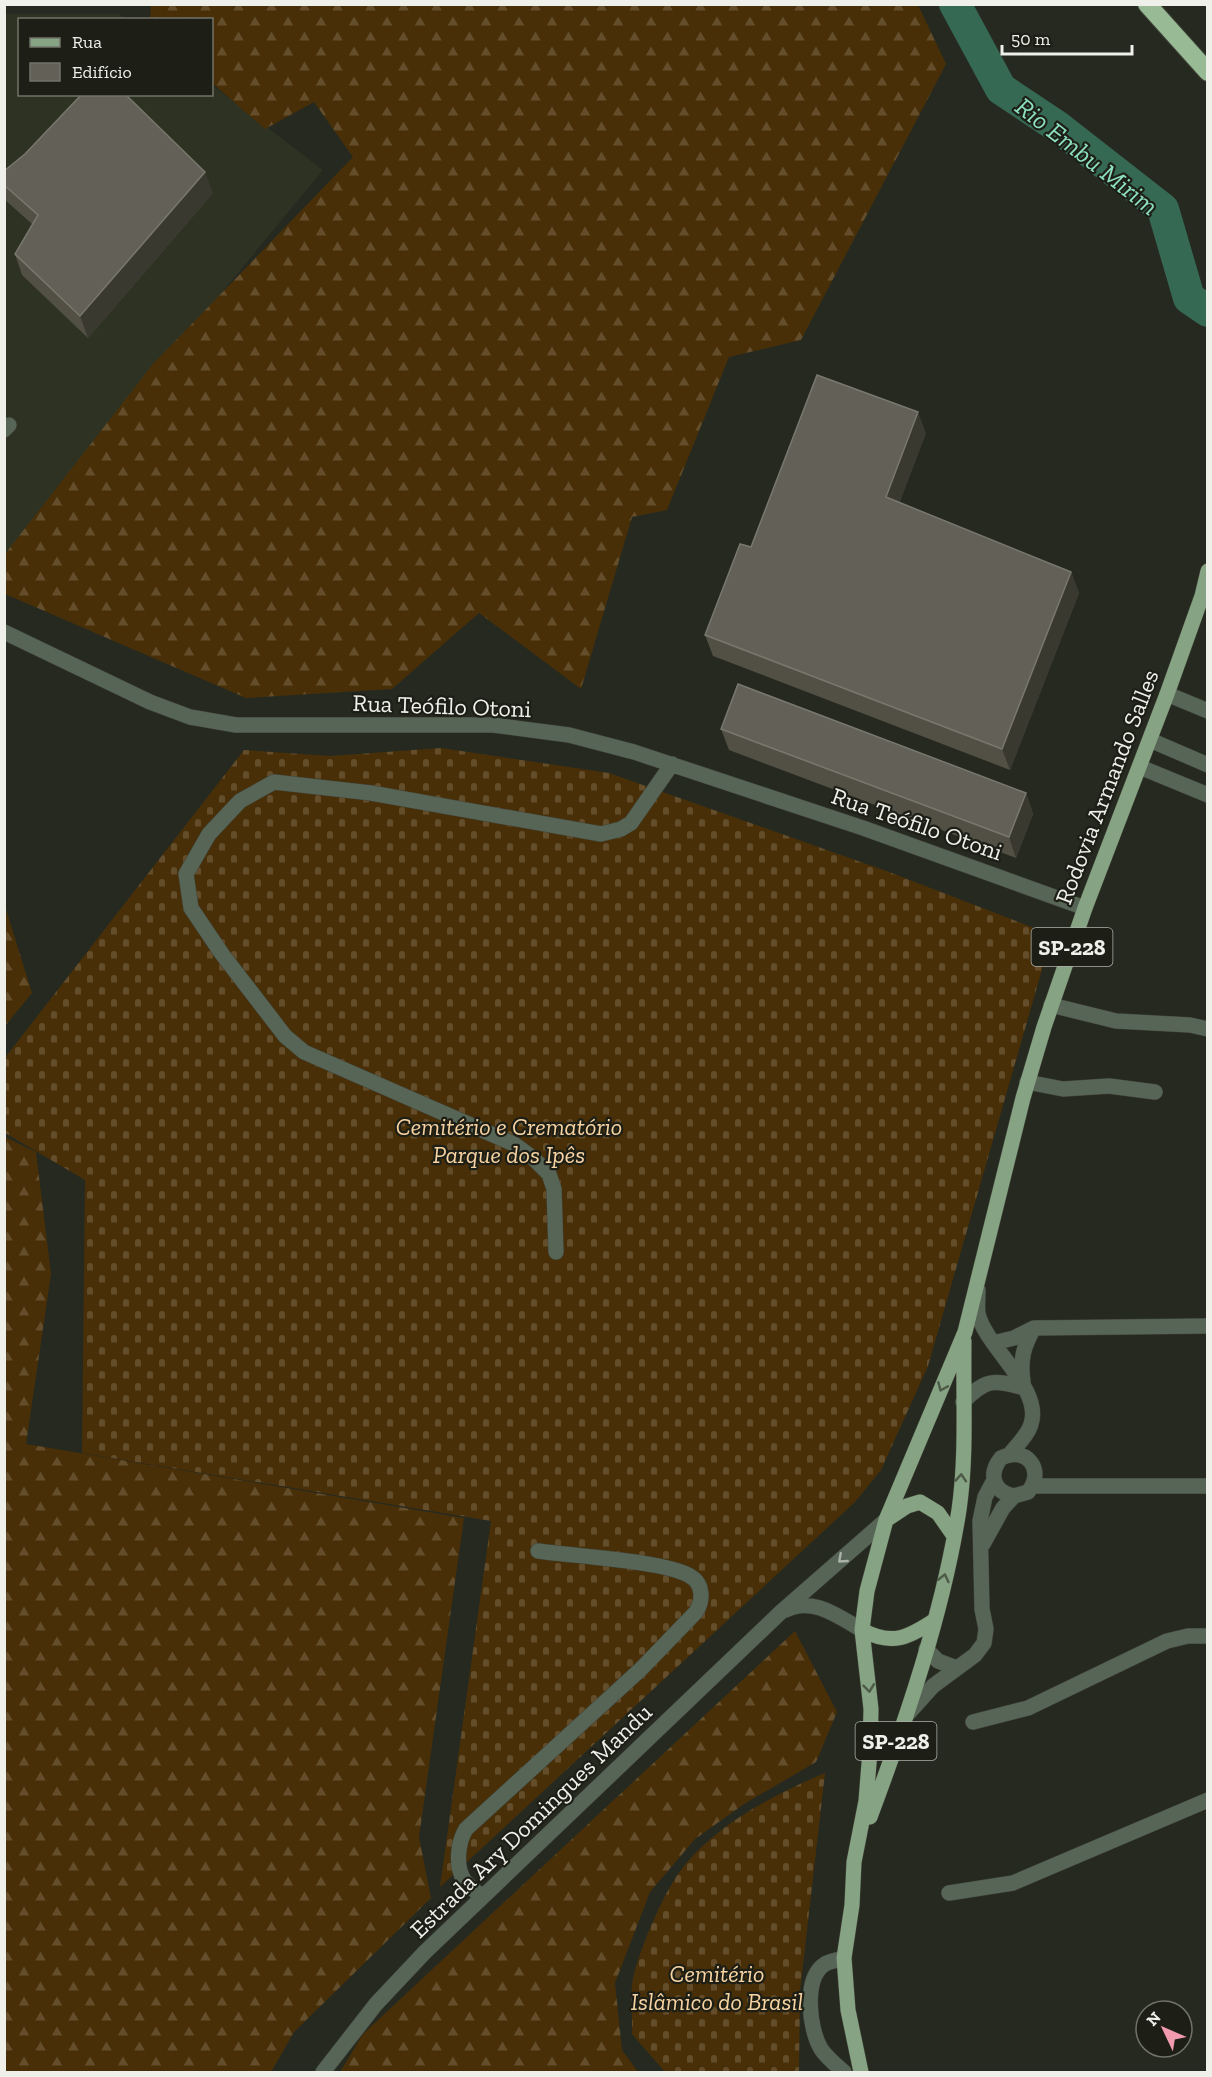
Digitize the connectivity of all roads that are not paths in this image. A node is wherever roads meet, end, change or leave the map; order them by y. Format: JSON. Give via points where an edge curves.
{"nodes":[{"id":1,"x":1146,"y":4,"type":"edge"},
{"id":2,"x":1208,"y":72,"type":"edge"},
{"id":3,"x":1208,"y":571,"type":"edge"},
{"id":4,"x":4,"y":632,"type":"edge"},
{"id":5,"x":1167,"y":694,"type":"junction"},
{"id":6,"x":1208,"y":711,"type":"edge"},
{"id":7,"x":1150,"y":741,"type":"junction"},
{"id":8,"x":672,"y":764,"type":"junction"},
{"id":9,"x":1208,"y":765,"type":"edge"},
{"id":10,"x":1140,"y":767,"type":"junction"},
{"id":11,"x":1208,"y":795,"type":"edge"},
{"id":12,"x":1085,"y":908,"type":"junction"},
{"id":13,"x":1051,"y":1005,"type":"junction"},
{"id":14,"x":1208,"y":1029,"type":"edge"},
{"id":15,"x":1028,"y":1082,"type":"junction"},
{"id":16,"x":1155,"y":1092,"type":"dead end"},
{"id":17,"x":556,"y":1252,"type":"dead end"},
{"id":18,"x":979,"y":1275,"type":"junction"},
{"id":19,"x":1208,"y":1326,"type":"edge"},
{"id":20,"x":1035,"y":1328,"type":"junction"},
{"id":21,"x":965,"y":1332,"type":"junction"},
{"id":22,"x":993,"y":1343,"type":"junction"},
{"id":23,"x":1024,"y":1388,"type":"junction"},
{"id":24,"x":963,"y":1402,"type":"junction"},
{"id":25,"x":1027,"y":1432,"type":"junction"},
{"id":26,"x":1010,"y":1454,"type":"junction"},
{"id":27,"x":1029,"y":1458,"type":"junction"},
{"id":28,"x":994,"y":1480,"type":"junction"},
{"id":29,"x":1033,"y":1486,"type":"junction"},
{"id":30,"x":1208,"y":1486,"type":"edge"},
{"id":31,"x":1014,"y":1496,"type":"junction"},
{"id":32,"x":886,"y":1520,"type":"junction"},
{"id":33,"x":954,"y":1536,"type":"junction"},
{"id":34,"x":983,"y":1544,"type":"junction"},
{"id":35,"x":538,"y":1551,"type":"dead end"},
{"id":36,"x":781,"y":1612,"type":"junction"},
{"id":37,"x":935,"y":1620,"type":"junction"},
{"id":38,"x":862,"y":1630,"type":"junction"},
{"id":39,"x":1208,"y":1636,"type":"edge"},
{"id":40,"x":926,"y":1649,"type":"junction"},
{"id":41,"x":957,"y":1668,"type":"junction"},
{"id":42,"x":904,"y":1718,"type":"junction"},
{"id":43,"x":973,"y":1722,"type":"dead end"},
{"id":44,"x":1208,"y":1800,"type":"edge"},
{"id":45,"x":854,"y":1862,"type":"junction"},
{"id":46,"x":949,"y":1893,"type":"dead end"},
{"id":47,"x":482,"y":1897,"type":"junction"},
{"id":48,"x":844,"y":1958,"type":"junction"},
{"id":49,"x":323,"y":2073,"type":"edge"},
{"id":50,"x":844,"y":2073,"type":"edge"},
{"id":51,"x":861,"y":2073,"type":"edge"}],
"edges":[{"from":1,"to":2,"type":"highway"},
{"from":3,"to":5,"type":"main road","name":"Rodovia Armando Salles","number":"SP-228"},
{"from":4,"to":8,"type":"street","name":"Rua Teófilo Otoni","via":[[190,717],[236,725],[492,725],[569,735]]},
{"from":5,"to":6,"type":"street"},
{"from":5,"to":7,"type":"main road","name":"Rodovia Armando Salles","number":"SP-228"},
{"from":7,"to":9,"type":"street"},
{"from":7,"to":10,"type":"main road","name":"Rodovia Armando Salles","number":"SP-228"},
{"from":8,"to":12,"type":"street","name":"Rua Teófilo Otoni"},
{"from":8,"to":17,"type":"street","via":[[631,823],[601,834],[371,793],[274,782],[240,801],[209,834],[186,874],[191,908],[203,927],[285,1036],[304,1052],[514,1144],[549,1174],[554,1189]]},
{"from":10,"to":11,"type":"street"},
{"from":10,"to":12,"type":"main road","name":"Rodovia Armando Salles","number":"SP-228"},
{"from":12,"to":13,"type":"main road","name":"Rodovia Armando Salles","number":"SP-228"},
{"from":13,"to":14,"type":"street","via":[[1116,1021]]},
{"from":13,"to":15,"type":"main road","name":"Rodovia Armando Salles","number":"SP-228"},
{"from":15,"to":16,"type":"street","via":[[1063,1089],[1109,1086]]},
{"from":15,"to":18,"type":"main road","name":"Rodovia Armando Salles","number":"SP-228"},
{"from":18,"to":21,"type":"main road","name":"Rodovia Armando Salles","number":"SP-228"},
{"from":18,"to":22,"type":"street","via":[[978,1313]]},
{"from":19,"to":20,"type":"street"},
{"from":20,"to":22,"type":"street"},
{"from":20,"to":23,"type":"street","via":[[1023,1347]]},
{"from":21,"to":24,"type":"main road","name":"Rodovia Armando Salles","number":"SP-228"},
{"from":21,"to":32,"type":"main road","name":"Rodovia Armando Salles","number":"SP-228","one_way":true},
{"from":22,"to":23,"type":"street"},
{"from":23,"to":24,"type":"street","via":[[991,1381]]},
{"from":23,"to":25,"type":"street","via":[[1033,1415]]},
{"from":33,"to":24,"type":"main road","name":"Rodovia Armando Salles","number":"SP-228","one_way":true,"via":[[959,1509]]},
{"from":25,"to":26,"type":"street"},
{"from":25,"to":27,"type":"street"},
{"from":26,"to":27,"type":"street"},
{"from":26,"to":28,"type":"street","via":[[996,1464]]},
{"from":27,"to":29,"type":"street","via":[[1036,1472]]},
{"from":28,"to":31,"type":"street","via":[[1000,1491]]},
{"from":28,"to":34,"type":"street","via":[[985,1497],[980,1521]]},
{"from":29,"to":30,"type":"street"},
{"from":29,"to":31,"type":"street"},
{"from":31,"to":34,"type":"street","via":[[993,1521]]},
{"from":32,"to":33,"type":"main road","via":[[920,1502],[938,1514]]},
{"from":32,"to":36,"type":"street","name":"Estrada Ary Domingues Mandu","one_way":true},
{"from":32,"to":38,"type":"main road","name":"Rodovia Armando Salles","number":"SP-228","via":[[867,1591]]},
{"from":37,"to":33,"type":"main road","name":"Rodovia Armando Salles","number":"SP-228","one_way":true},
{"from":34,"to":41,"type":"street","via":[[984,1643]]},
{"from":35,"to":47,"type":"street","via":[[666,1568],[691,1576],[701,1591],[702,1602],[641,1669],[466,1829],[459,1862],[464,1880]]},
{"from":36,"to":38,"type":"street","name":"Estrada Ary Domingues Mandu","via":[[807,1604]]},
{"from":36,"to":47,"type":"street","name":"Estrada Ary Domingues Mandu"},
{"from":37,"to":38,"type":"main road","via":[[912,1635],[894,1639],[875,1637]]},
{"from":37,"to":40,"type":"main road","name":"Rodovia Armando Salles","number":"SP-228"},
{"from":38,"to":45,"type":"main road","name":"Rodovia Armando Salles","number":"SP-228","one_way":true,"via":[[871,1720],[866,1801]]},
{"from":39,"to":43,"type":"street","via":[[1167,1641],[1028,1708]]},
{"from":40,"to":41,"type":"street","via":[[938,1661]]},
{"from":40,"to":42,"type":"main road","name":"Rodovia Armando Salles","number":"SP-228"},
{"from":41,"to":42,"type":"street","via":[[933,1686]]},
{"from":42,"to":45,"type":"main road","name":"Rodovia Armando Salles","number":"SP-228"},
{"from":44,"to":46,"type":"street","via":[[1013,1883]]},
{"from":45,"to":48,"type":"main road","name":"Rodovia Armando Salles","number":"SP-228"},
{"from":47,"to":49,"type":"street","name":"Estrada Ary Domingues Mandu","via":[[376,2004]]},
{"from":48,"to":50,"type":"street","via":[[825,1965],[816,1975],[810,2000],[819,2047]]},
{"from":48,"to":51,"type":"main road","name":"Rodovia Armando Salles","number":"SP-228","via":[[848,2010]]}]}
